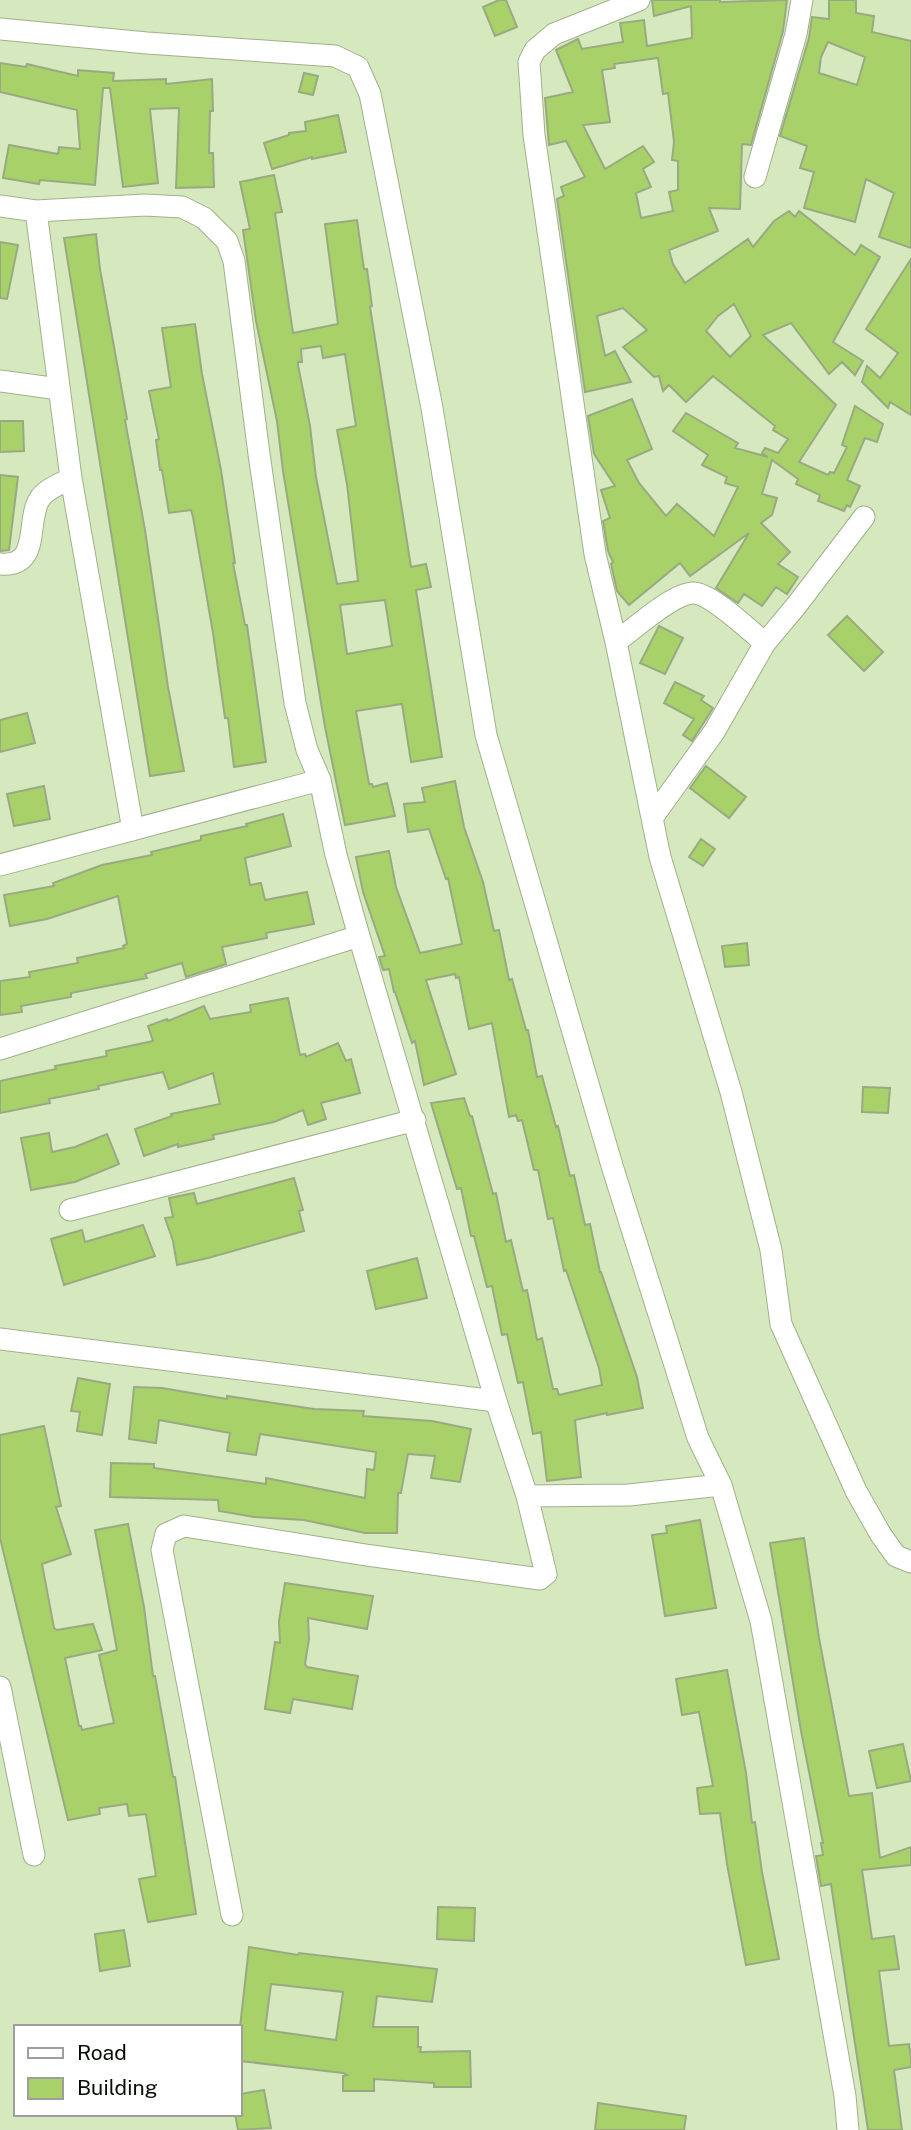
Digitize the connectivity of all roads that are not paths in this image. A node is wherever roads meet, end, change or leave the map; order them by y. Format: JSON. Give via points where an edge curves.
{"nodes":[{"id":1,"x":639,"y":0,"type":"edge"},
{"id":2,"x":802,"y":0,"type":"edge"},
{"id":3,"x":0,"y":29,"type":"edge"},
{"id":4,"x":755,"y":177,"type":"dead end"},
{"id":5,"x":0,"y":205,"type":"edge"},
{"id":6,"x":36,"y":211,"type":"junction"},
{"id":7,"x":0,"y":382,"type":"edge"},
{"id":8,"x":58,"y":389,"type":"junction"},
{"id":9,"x":71,"y":478,"type":"junction"},
{"id":10,"x":864,"y":517,"type":"dead end"},
{"id":11,"x":0,"y":564,"type":"edge"},
{"id":12,"x":616,"y":642,"type":"junction"},
{"id":13,"x":765,"y":643,"type":"junction"},
{"id":14,"x":320,"y":780,"type":"junction"},
{"id":15,"x":652,"y":818,"type":"junction"},
{"id":16,"x":133,"y":830,"type":"junction"},
{"id":17,"x":0,"y":865,"type":"edge"},
{"id":18,"x":359,"y":936,"type":"junction"},
{"id":19,"x":0,"y":1049,"type":"edge"},
{"id":20,"x":415,"y":1121,"type":"junction"},
{"id":21,"x":70,"y":1210,"type":"dead end"},
{"id":22,"x":0,"y":1339,"type":"edge"},
{"id":23,"x":496,"y":1401,"type":"junction"},
{"id":24,"x":721,"y":1485,"type":"junction"},
{"id":25,"x":527,"y":1496,"type":"junction"},
{"id":26,"x":911,"y":1562,"type":"edge"},
{"id":27,"x":0,"y":1687,"type":"edge"},
{"id":28,"x":34,"y":1855,"type":"dead end"},
{"id":29,"x":232,"y":1915,"type":"dead end"},
{"id":30,"x":848,"y":2130,"type":"edge"}],
"edges":[{"from":1,"to":12,"type":"street","via":[[554,34],[529,62],[534,135],[580,459],[595,554]]},
{"from":2,"to":4,"type":"street"},
{"from":3,"to":24,"type":"street","via":[[335,56],[358,67],[370,94],[429,394],[486,735],[617,1182],[698,1438]]},
{"from":5,"to":6,"type":"street"},
{"from":6,"to":8,"type":"street"},
{"from":6,"to":14,"type":"street","via":[[182,207],[204,218],[227,241],[234,261],[295,703]]},
{"from":7,"to":8,"type":"street"},
{"from":8,"to":9,"type":"street"},
{"from":9,"to":11,"type":"street","via":[[43,494],[37,503],[28,551],[20,560]]},
{"from":9,"to":16,"type":"street"},
{"from":10,"to":13,"type":"street"},
{"from":12,"to":13,"type":"street","via":[[680,595],[695,593]]},
{"from":12,"to":15,"type":"street"},
{"from":13,"to":15,"type":"street","via":[[713,732]]},
{"from":14,"to":16,"type":"street"},
{"from":14,"to":18,"type":"street"},
{"from":15,"to":26,"type":"street","via":[[731,1091],[771,1250],[781,1324],[856,1491],[896,1556]]},
{"from":16,"to":17,"type":"street"},
{"from":18,"to":19,"type":"street"},
{"from":18,"to":20,"type":"street"},
{"from":20,"to":21,"type":"street"},
{"from":20,"to":23,"type":"street"},
{"from":22,"to":23,"type":"street"},
{"from":23,"to":25,"type":"street"},
{"from":24,"to":25,"type":"street","via":[[629,1495]]},
{"from":24,"to":30,"type":"street","via":[[761,1621]]},
{"from":25,"to":29,"type":"street","via":[[546,1574],[540,1579],[184,1526],[166,1534],[162,1550]]},
{"from":27,"to":28,"type":"street"}]}
